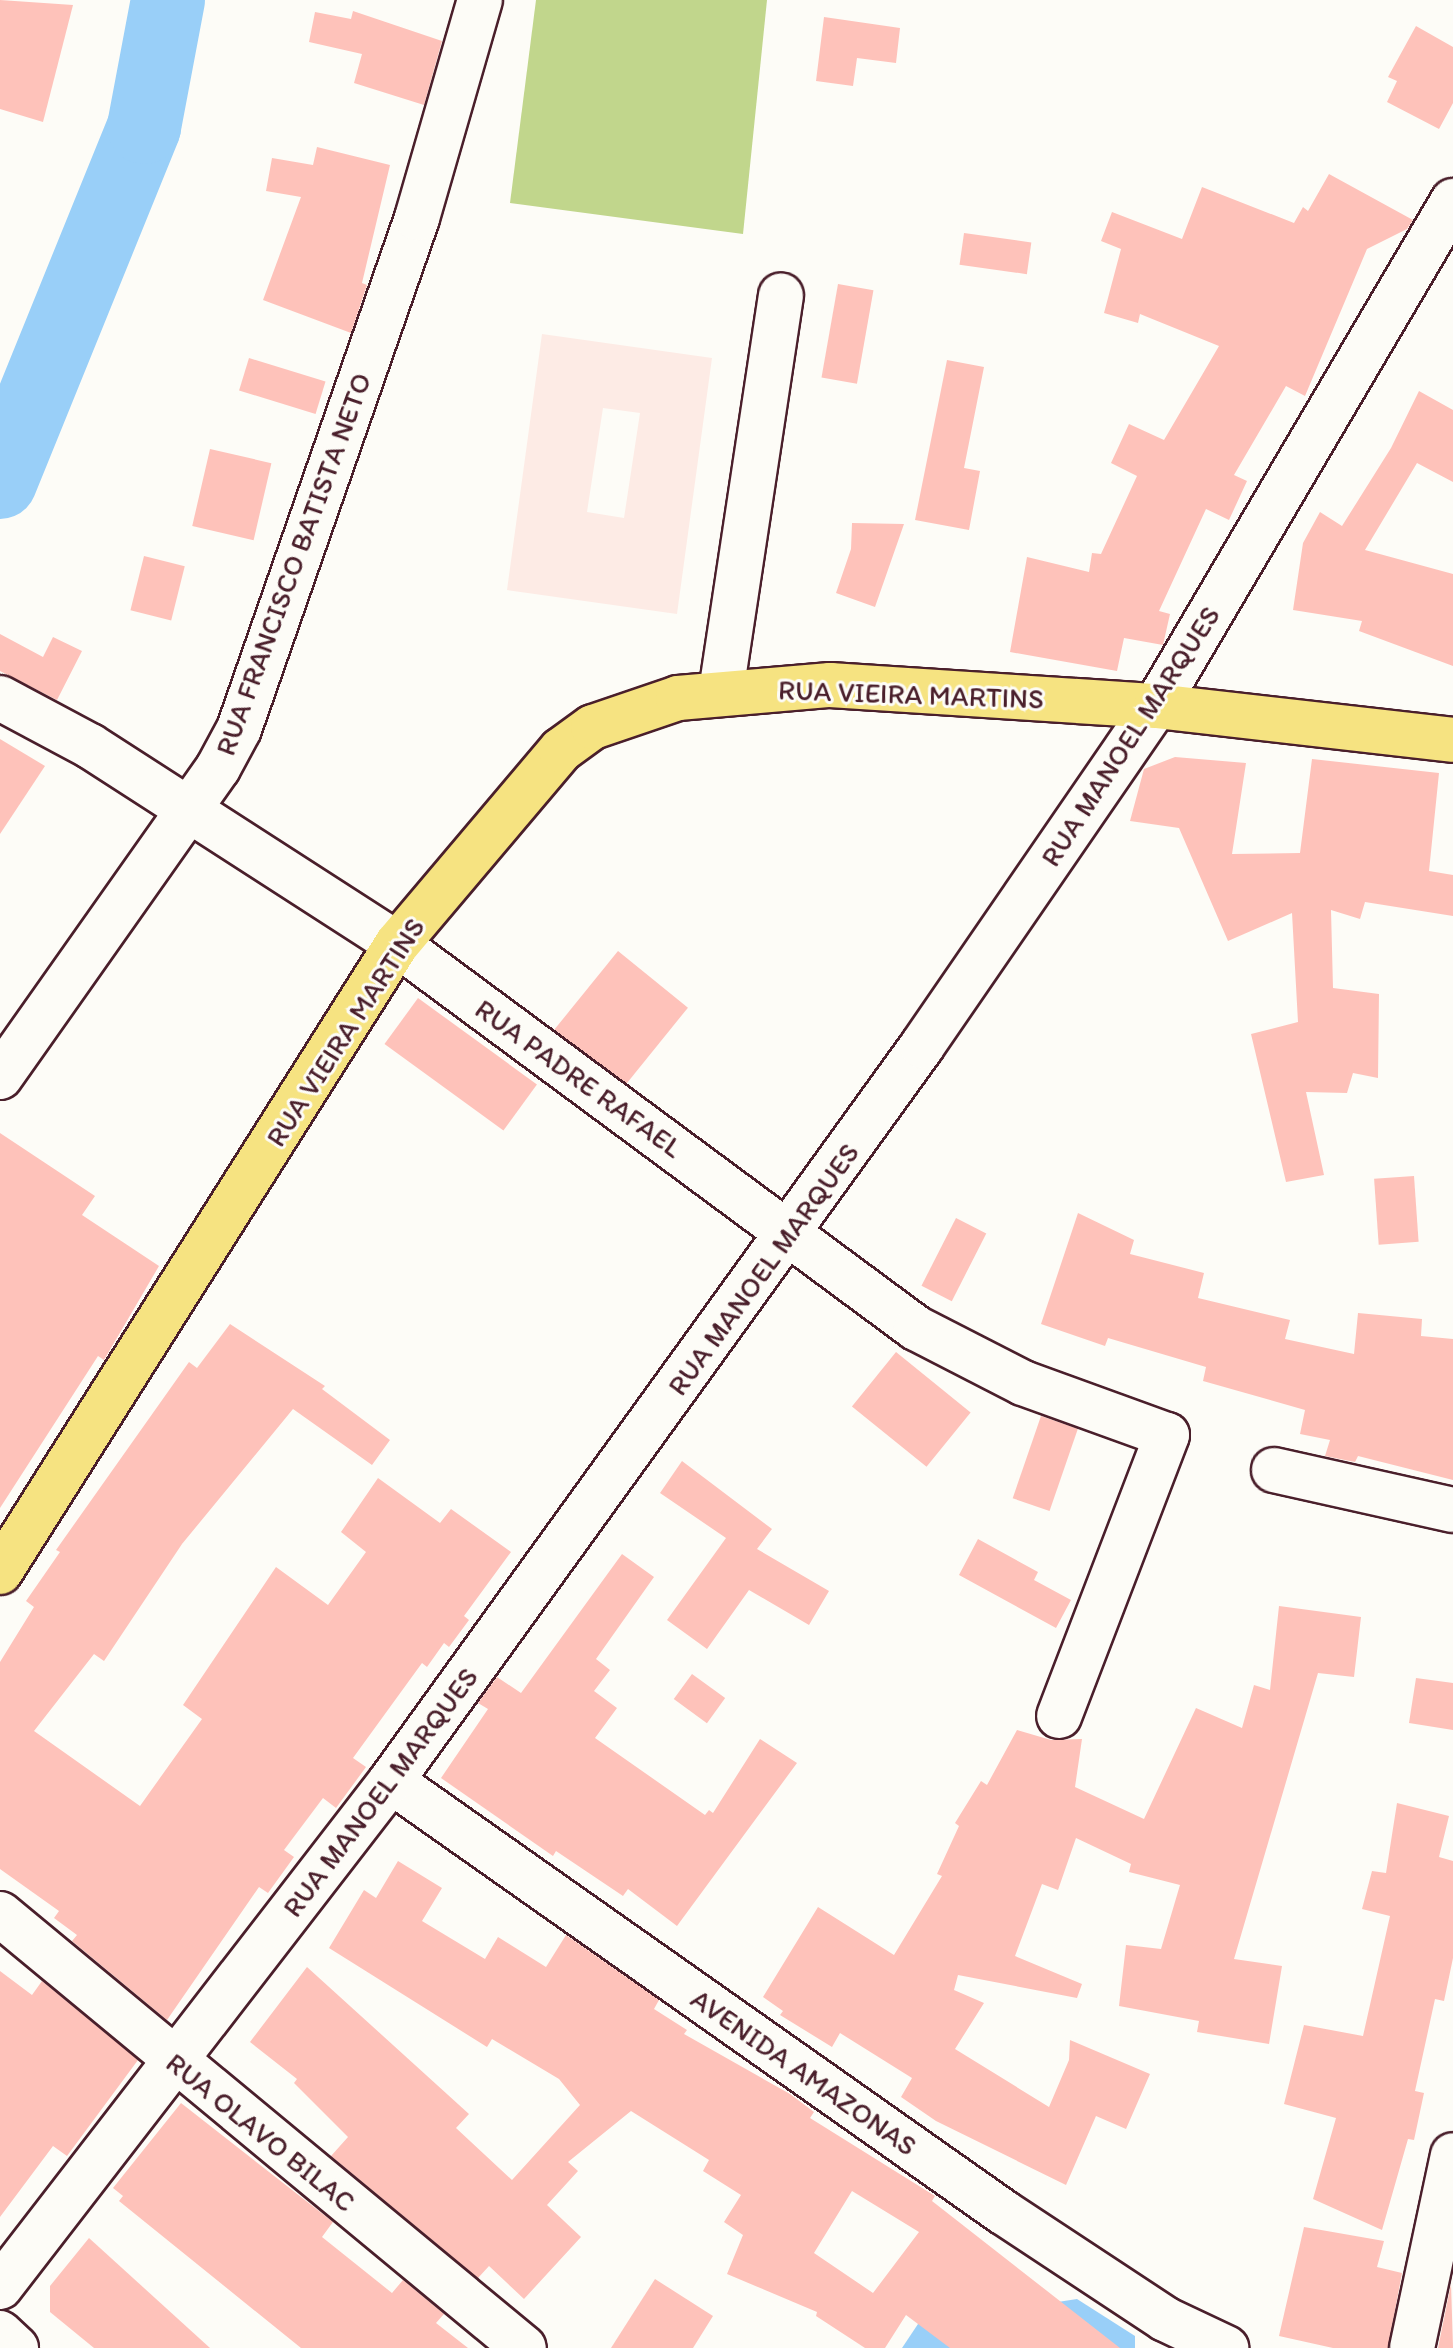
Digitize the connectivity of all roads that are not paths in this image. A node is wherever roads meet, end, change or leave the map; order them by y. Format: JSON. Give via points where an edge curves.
{"nodes":[{"id":1,"x":480,"y":0,"type":"edge"},
{"id":2,"x":1453,"y":201,"type":"edge"},
{"id":3,"x":781,"y":296,"type":"dead end"},
{"id":4,"x":721,"y":692,"type":"junction"},
{"id":5,"x":0,"y":698,"type":"edge"},
{"id":6,"x":1156,"y":706,"type":"junction"},
{"id":7,"x":1453,"y":740,"type":"edge"},
{"id":8,"x":188,"y":810,"type":"junction"},
{"id":9,"x":397,"y":944,"type":"junction"},
{"id":10,"x":0,"y":1077,"type":"edge"},
{"id":11,"x":790,"y":1234,"type":"junction"},
{"id":12,"x":1274,"y":1470,"type":"dead end"},
{"id":13,"x":1453,"y":1510,"type":"edge"},
{"id":14,"x":0,"y":1572,"type":"edge"},
{"id":15,"x":1059,"y":1716,"type":"dead end"},
{"id":16,"x":391,"y":1781,"type":"junction"},
{"id":17,"x":0,"y":1914,"type":"edge"},
{"id":18,"x":172,"y":2060,"type":"junction"},
{"id":19,"x":1453,"y":2155,"type":"edge"},
{"id":20,"x":0,"y":2287,"type":"edge"},
{"id":21,"x":0,"y":2333,"type":"edge"},
{"id":22,"x":16,"y":2348,"type":"edge"},
{"id":23,"x":524,"y":2348,"type":"edge"},
{"id":24,"x":1226,"y":2348,"type":"edge"},
{"id":25,"x":1412,"y":2348,"type":"edge"}],
"edges":[{"from":1,"to":8,"type":"street","name":"RUA FRANCISCO BATISTA NETO","via":[[417,218],[239,729]]},
{"from":2,"to":6,"type":"street","name":"RUA MANOEL MARQUES"},
{"from":3,"to":4,"type":"street"},
{"from":4,"to":6,"type":"main road","name":"RUA VIEIRA MARTINS","via":[[830,685]]},
{"from":4,"to":9,"type":"main road","name":"RUA VIEIRA MARTINS","via":[[632,711],[593,727],[561,750]]},
{"from":5,"to":8,"type":"street","name":"RUA PADRE RAFAEL","via":[[90,746]]},
{"from":6,"to":7,"type":"main road","name":"RUA VIEIRA MARTINS"},
{"from":6,"to":11,"type":"street","name":"RUA MANOEL MARQUES"},
{"from":8,"to":9,"type":"street","name":"RUA PADRE RAFAEL"},
{"from":8,"to":10,"type":"street","name":"RUA FRANCISCO BATISTA NETO"},
{"from":9,"to":11,"type":"street","name":"RUA PADRE RAFAEL"},
{"from":9,"to":14,"type":"main road","name":"RUA VIEIRA MARTINS"},
{"from":11,"to":15,"type":"street","name":"RUA PADRE RAFAEL","via":[[929,1335],[1023,1383],[1167,1435]]},
{"from":11,"to":16,"type":"street","name":"RUA MANOEL MARQUES"},
{"from":12,"to":13,"type":"street"},
{"from":16,"to":18,"type":"street","name":"RUA MANOEL MARQUES"},
{"from":16,"to":24,"type":"street","name":"AVENIDA AMAZONAS","via":[[1003,2212],[1165,2319]]},
{"from":17,"to":18,"type":"street","name":"RUA OLAVO BILAC"},
{"from":18,"to":20,"type":"street","name":"RUA MANOEL MARQUES"},
{"from":18,"to":23,"type":"street","name":"RUA OLAVO BILAC"},
{"from":19,"to":25,"type":"street"},
{"from":21,"to":22,"type":"street"}]}
